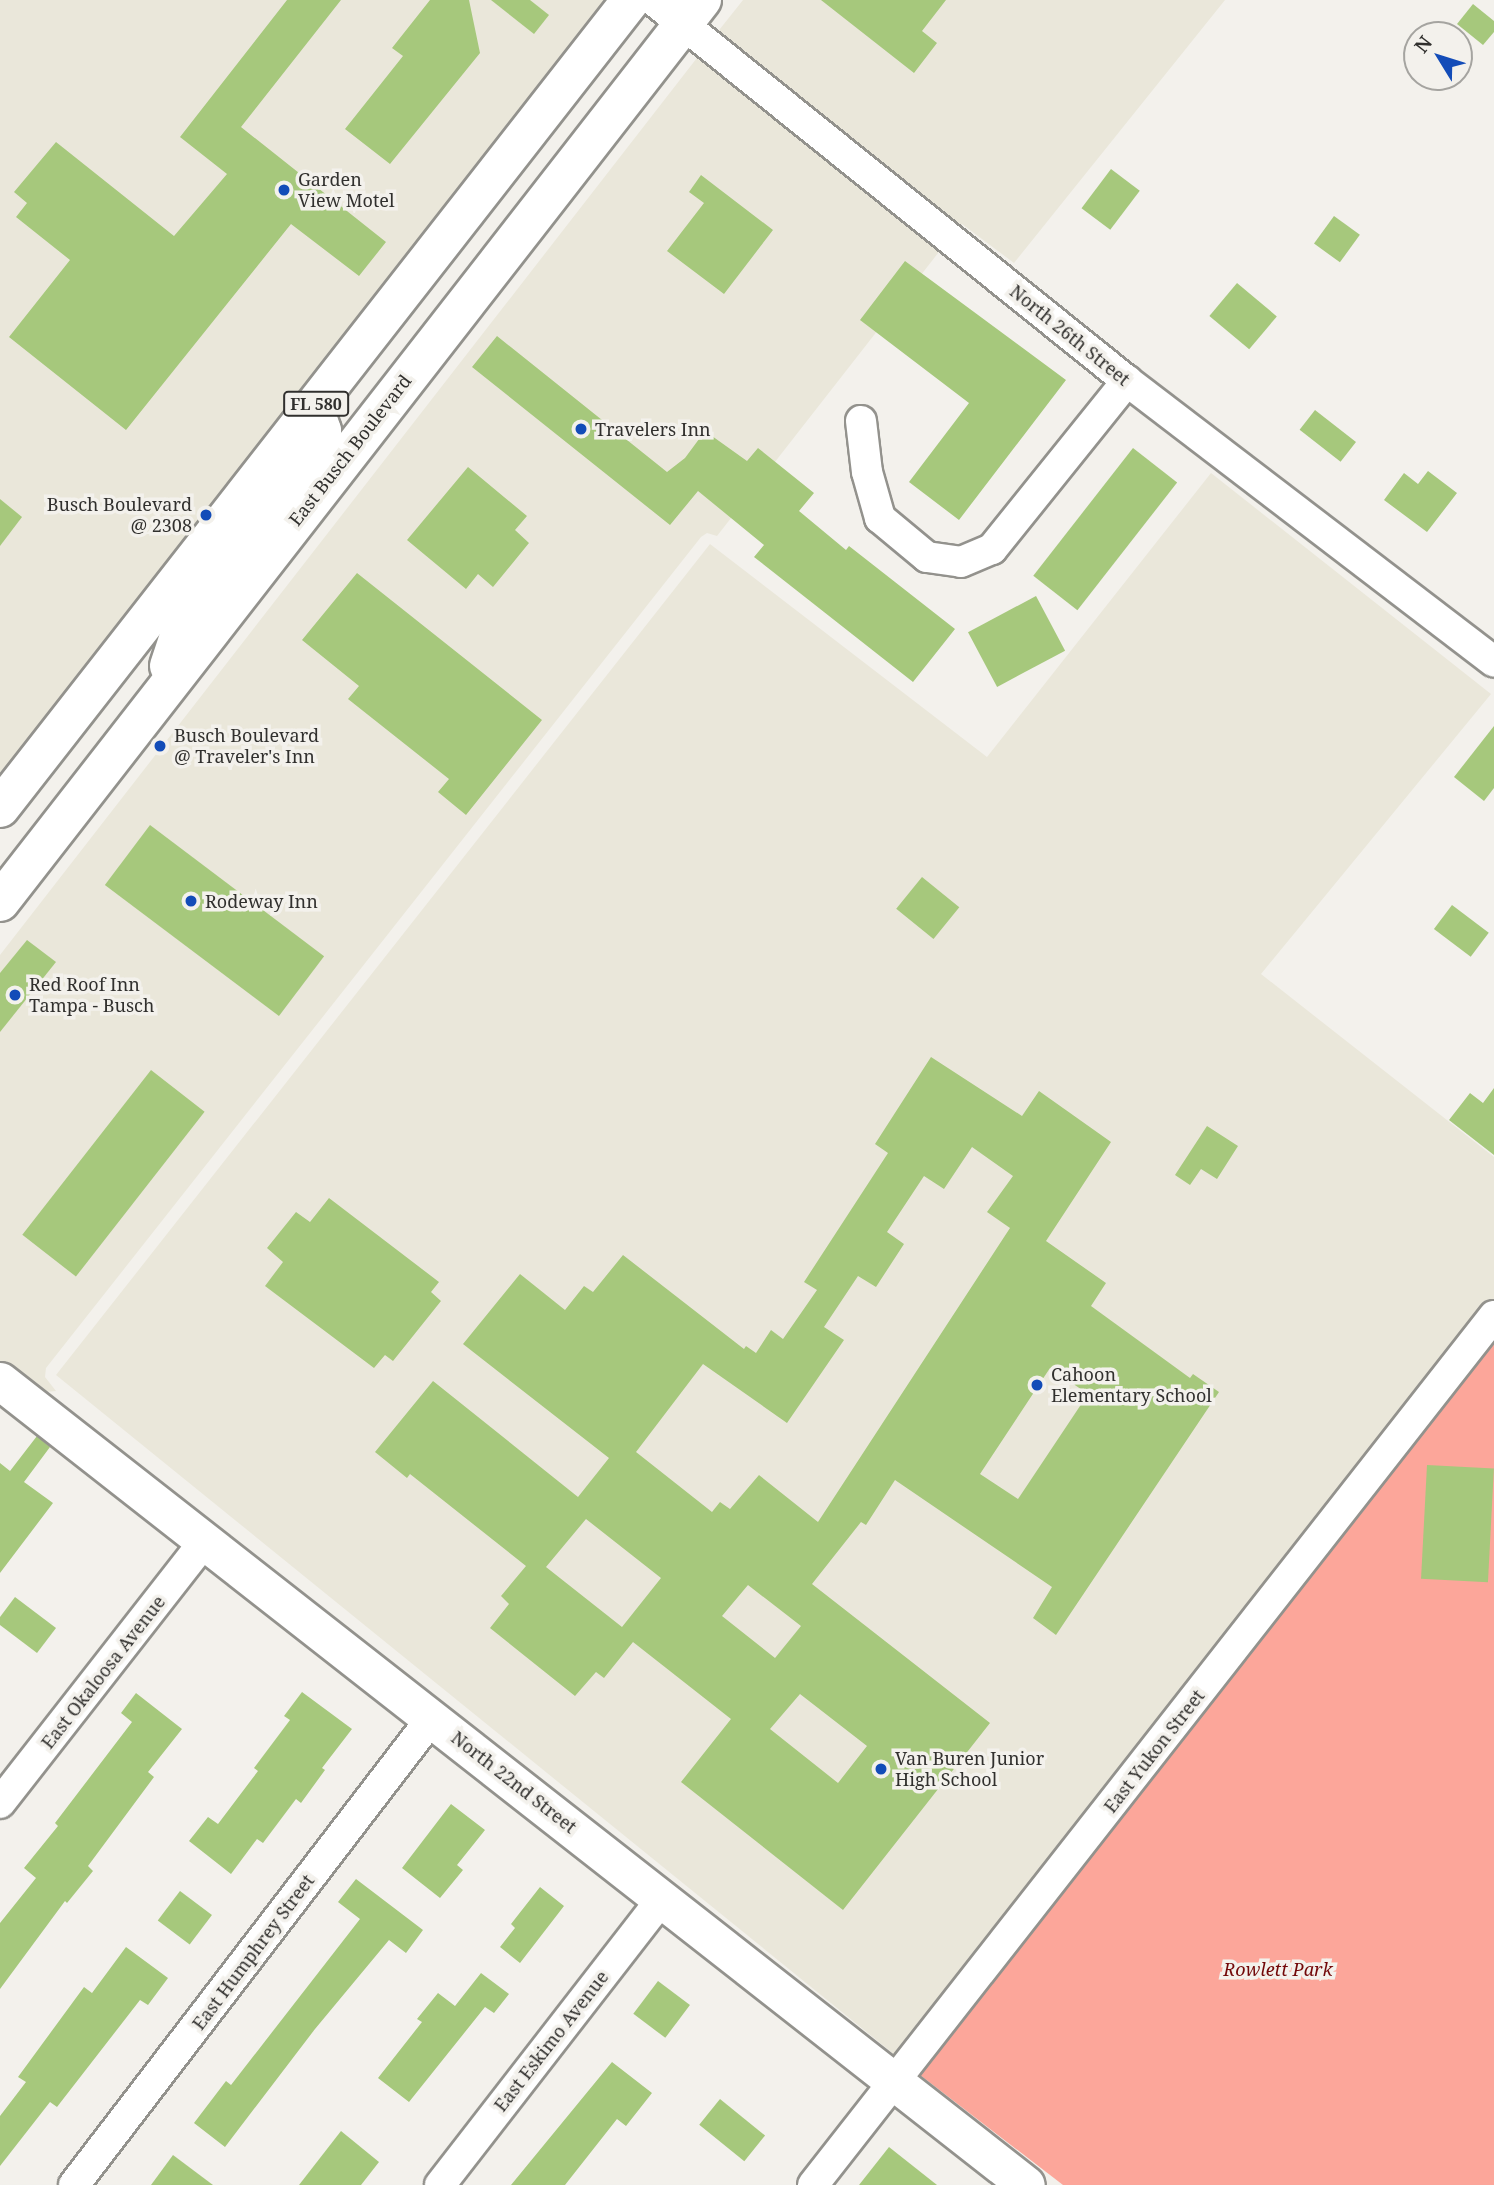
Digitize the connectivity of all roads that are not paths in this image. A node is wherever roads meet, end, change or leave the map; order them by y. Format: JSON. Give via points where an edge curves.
{"nodes":[{"id":1,"x":631,"y":0,"type":"edge"},
{"id":2,"x":653,"y":0,"type":"edge"},
{"id":3,"x":693,"y":12,"type":"edge"},
{"id":4,"x":1127,"y":381,"type":"junction"},
{"id":5,"x":314,"y":407,"type":"junction"},
{"id":6,"x":861,"y":421,"type":"dead end"},
{"id":7,"x":1494,"y":662,"type":"edge"},
{"id":8,"x":161,"y":692,"type":"junction"},
{"id":9,"x":0,"y":808,"type":"edge"},
{"id":10,"x":0,"y":902,"type":"edge"},
{"id":11,"x":1494,"y":1316,"type":"edge"},
{"id":12,"x":0,"y":1381,"type":"edge"},
{"id":13,"x":205,"y":1541,"type":"junction"},
{"id":14,"x":432,"y":1718,"type":"junction"},
{"id":15,"x":0,"y":1803,"type":"edge"},
{"id":16,"x":663,"y":1897,"type":"junction"},
{"id":17,"x":895,"y":2083,"type":"junction"},
{"id":18,"x":74,"y":2185,"type":"edge"},
{"id":19,"x":440,"y":2185,"type":"edge"},
{"id":20,"x":813,"y":2185,"type":"edge"},
{"id":21,"x":1027,"y":2185,"type":"edge"}],
"edges":[{"from":1,"to":5,"type":"main road","number":"FL 580"},
{"from":2,"to":3,"type":"street","name":"North 26th Street"},
{"from":3,"to":4,"type":"street","name":"North 26th Street"},
{"from":3,"to":8,"type":"main road","name":"East Busch Boulevard","number":"FL 580"},
{"from":4,"to":6,"type":"street","via":[[992,549],[961,562],[927,557],[880,518],[867,472]]},
{"from":4,"to":7,"type":"street","name":"North 26th Street"},
{"from":5,"to":8,"type":"main road","via":[[322,431],[318,444],[186,615]]},
{"from":5,"to":9,"type":"main road","number":"FL 580"},
{"from":8,"to":10,"type":"main road","name":"East Busch Boulevard","number":"FL 580"},
{"from":11,"to":17,"type":"street","name":"East Yukon Street"},
{"from":12,"to":13,"type":"street","name":"North 22nd Street"},
{"from":13,"to":14,"type":"street","name":"North 22nd Street"},
{"from":13,"to":15,"type":"street","name":"East Okaloosa Avenue"},
{"from":14,"to":16,"type":"street","name":"North 22nd Street"},
{"from":14,"to":18,"type":"street","name":"East Humphrey Street"},
{"from":16,"to":17,"type":"street","name":"North 22nd Street"},
{"from":16,"to":19,"type":"street","name":"East Eskimo Avenue"},
{"from":17,"to":20,"type":"street","name":"East Yukon Street"},
{"from":17,"to":21,"type":"street","name":"North 22nd Street"}]}
